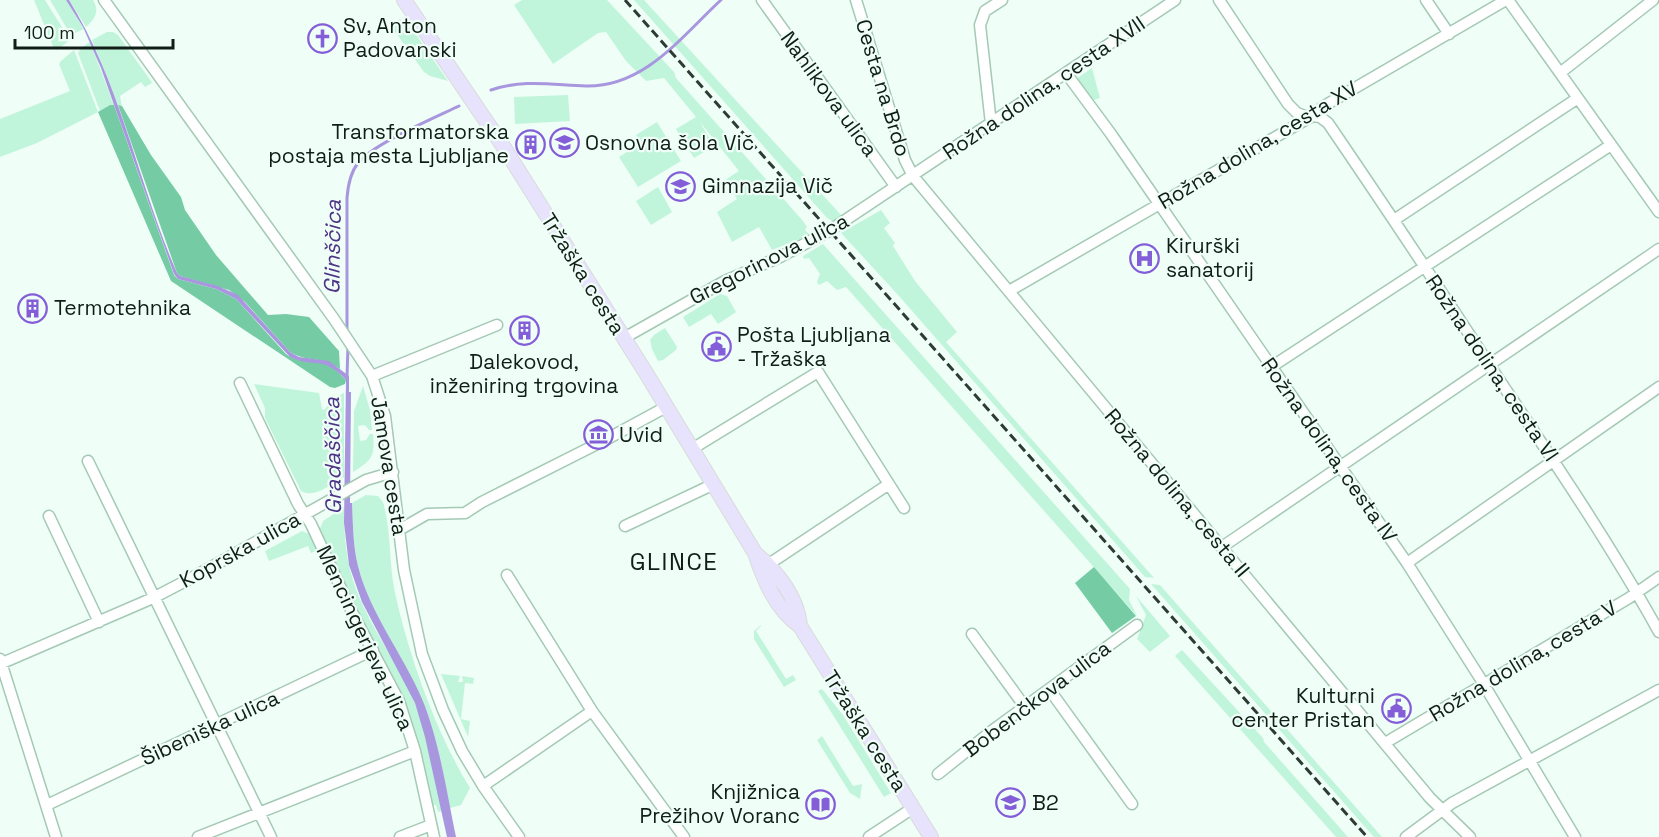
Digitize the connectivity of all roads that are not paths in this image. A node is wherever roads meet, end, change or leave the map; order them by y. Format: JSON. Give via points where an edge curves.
{"nodes":[{"id":1,"x":104,"y":0,"type":"edge"},
{"id":2,"x":404,"y":0,"type":"edge"},
{"id":3,"x":762,"y":0,"type":"edge"},
{"id":4,"x":856,"y":0,"type":"edge"},
{"id":5,"x":1002,"y":0,"type":"edge"},
{"id":6,"x":1175,"y":0,"type":"edge"},
{"id":7,"x":1219,"y":0,"type":"edge"},
{"id":8,"x":1426,"y":0,"type":"edge"},
{"id":9,"x":1507,"y":0,"type":"edge"},
{"id":10,"x":1653,"y":0,"type":"edge"},
{"id":11,"x":1449,"y":33,"type":"junction"},
{"id":12,"x":1066,"y":73,"type":"junction"},
{"id":13,"x":1560,"y":73,"type":"junction"},
{"id":14,"x":1578,"y":98,"type":"junction"},
{"id":15,"x":1310,"y":117,"type":"junction"},
{"id":16,"x":991,"y":124,"type":"junction"},
{"id":17,"x":1611,"y":144,"type":"junction"},
{"id":18,"x":913,"y":176,"type":"junction"},
{"id":19,"x":896,"y":187,"type":"junction"},
{"id":20,"x":1158,"y":204,"type":"junction"},
{"id":21,"x":1659,"y":212,"type":"edge"},
{"id":22,"x":1394,"y":220,"type":"junction"},
{"id":23,"x":1659,"y":249,"type":"edge"},
{"id":24,"x":1425,"y":267,"type":"junction"},
{"id":25,"x":1009,"y":291,"type":"junction"},
{"id":26,"x":497,"y":325,"type":"dead end"},
{"id":27,"x":624,"y":338,"type":"junction"},
{"id":28,"x":1490,"y":365,"type":"junction"},
{"id":29,"x":1271,"y":367,"type":"junction"},
{"id":30,"x":372,"y":376,"type":"junction"},
{"id":31,"x":240,"y":383,"type":"dead end"},
{"id":32,"x":1659,"y":387,"type":"edge"},
{"id":33,"x":666,"y":407,"type":"junction"},
{"id":34,"x":692,"y":449,"type":"junction"},
{"id":35,"x":1554,"y":460,"type":"junction"},
{"id":36,"x":88,"y":461,"type":"dead end"},
{"id":37,"x":1340,"y":467,"type":"junction"},
{"id":38,"x":393,"y":472,"type":"junction"},
{"id":39,"x":714,"y":484,"type":"junction"},
{"id":40,"x":889,"y":484,"type":"junction"},
{"id":41,"x":904,"y":508,"type":"dead end"},
{"id":42,"x":304,"y":514,"type":"junction"},
{"id":43,"x":49,"y":516,"type":"dead end"},
{"id":44,"x":625,"y":526,"type":"dead end"},
{"id":45,"x":399,"y":530,"type":"junction"},
{"id":46,"x":1222,"y":547,"type":"junction"},
{"id":47,"x":756,"y":553,"type":"junction"},
{"id":48,"x":1407,"y":562,"type":"junction"},
{"id":49,"x":769,"y":564,"type":"junction"},
{"id":50,"x":507,"y":575,"type":"dead end"},
{"id":51,"x":1659,"y":577,"type":"edge"},
{"id":52,"x":1637,"y":593,"type":"junction"},
{"id":53,"x":153,"y":598,"type":"junction"},
{"id":54,"x":99,"y":622,"type":"junction"},
{"id":55,"x":1137,"y":625,"type":"dead end"},
{"id":56,"x":800,"y":626,"type":"junction"},
{"id":57,"x":1659,"y":632,"type":"edge"},
{"id":58,"x":972,"y":634,"type":"dead end"},
{"id":59,"x":373,"y":650,"type":"junction"},
{"id":60,"x":0,"y":662,"type":"edge"},
{"id":61,"x":1484,"y":684,"type":"junction"},
{"id":62,"x":1049,"y":689,"type":"junction"},
{"id":63,"x":1659,"y":690,"type":"edge"},
{"id":64,"x":1025,"y":707,"type":"junction"},
{"id":65,"x":592,"y":711,"type":"junction"},
{"id":66,"x":215,"y":726,"type":"junction"},
{"id":67,"x":1384,"y":743,"type":"junction"},
{"id":68,"x":415,"y":751,"type":"junction"},
{"id":69,"x":1529,"y":760,"type":"junction"},
{"id":70,"x":938,"y":774,"type":"dead end"},
{"id":71,"x":483,"y":786,"type":"junction"},
{"id":72,"x":1132,"y":804,"type":"dead end"},
{"id":73,"x":47,"y":806,"type":"junction"},
{"id":74,"x":913,"y":808,"type":"junction"},
{"id":75,"x":1440,"y":810,"type":"junction"},
{"id":76,"x":258,"y":813,"type":"junction"},
{"id":77,"x":431,"y":825,"type":"junction"},
{"id":78,"x":56,"y":837,"type":"edge"},
{"id":79,"x":198,"y":837,"type":"edge"},
{"id":80,"x":271,"y":837,"type":"edge"},
{"id":81,"x":400,"y":837,"type":"edge"},
{"id":82,"x":434,"y":837,"type":"edge"},
{"id":83,"x":519,"y":837,"type":"edge"},
{"id":84,"x":684,"y":837,"type":"edge"},
{"id":85,"x":869,"y":837,"type":"edge"},
{"id":86,"x":930,"y":837,"type":"edge"},
{"id":87,"x":1406,"y":837,"type":"edge"},
{"id":88,"x":1470,"y":837,"type":"edge"},
{"id":89,"x":1575,"y":837,"type":"edge"}],
"edges":[{"from":1,"to":30,"type":"street","name":"Jamova cesta"},
{"from":2,"to":27,"type":"main road","name":"Tržaška cesta","via":[[484,117]]},
{"from":3,"to":19,"type":"street","name":"Nahlikova ulica"},
{"from":4,"to":18,"type":"street","name":"Cesta na Brdo"},
{"from":5,"to":16,"type":"street","via":[[985,10],[980,25]]},
{"from":6,"to":12,"type":"street","name":"Rožna dolina, cesta XVII"},
{"from":7,"to":15,"type":"street","name":"Rožna dolina, cesta VI","via":[[1288,104],[1297,113]]},
{"from":8,"to":11,"type":"street"},
{"from":9,"to":11,"type":"street","name":"Rožna dolina, cesta XV"},
{"from":9,"to":13,"type":"street"},
{"from":10,"to":13,"type":"street"},
{"from":11,"to":15,"type":"street","name":"Rožna dolina, cesta XV"},
{"from":12,"to":16,"type":"street","name":"Rožna dolina, cesta XVII"},
{"from":12,"to":20,"type":"street","name":"Rožna dolina, cesta IV"},
{"from":13,"to":14,"type":"street"},
{"from":14,"to":17,"type":"street"},
{"from":14,"to":22,"type":"street"},
{"from":15,"to":20,"type":"street","name":"Rožna dolina, cesta XV"},
{"from":15,"to":22,"type":"street","name":"Rožna dolina, cesta VI","via":[[1320,117],[1328,123]]},
{"from":16,"to":18,"type":"street","name":"Rožna dolina, cesta XVII"},
{"from":17,"to":21,"type":"street"},
{"from":17,"to":24,"type":"street"},
{"from":18,"to":19,"type":"street","name":"Gregorinova ulica"},
{"from":18,"to":25,"type":"street","name":"Rožna dolina, cesta II"},
{"from":19,"to":27,"type":"street","name":"Gregorinova ulica","via":[[824,234],[725,281]]},
{"from":20,"to":25,"type":"street","name":"Rožna dolina, cesta XV"},
{"from":20,"to":29,"type":"street","name":"Rožna dolina, cesta IV"},
{"from":22,"to":24,"type":"street","name":"Rožna dolina, cesta VI"},
{"from":23,"to":28,"type":"street"},
{"from":24,"to":28,"type":"street","name":"Rožna dolina, cesta VI"},
{"from":24,"to":29,"type":"street"},
{"from":25,"to":46,"type":"street","name":"Rožna dolina, cesta II"},
{"from":26,"to":30,"type":"street"},
{"from":27,"to":33,"type":"main road","name":"Tržaška cesta"},
{"from":28,"to":35,"type":"street","name":"Rožna dolina, cesta VI"},
{"from":28,"to":37,"type":"street"},
{"from":29,"to":37,"type":"street","name":"Rožna dolina, cesta IV"},
{"from":30,"to":38,"type":"street","name":"Jamova cesta","via":[[385,416]]},
{"from":31,"to":42,"type":"street","name":"Mencingerjeva ulica"},
{"from":32,"to":35,"type":"street"},
{"from":33,"to":34,"type":"main road","name":"Tržaška cesta"},
{"from":33,"to":45,"type":"street","via":[[465,513],[427,514]]},
{"from":34,"to":39,"type":"main road","name":"Tržaška cesta"},
{"from":34,"to":40,"type":"street","via":[[818,372]]},
{"from":35,"to":48,"type":"street"},
{"from":35,"to":52,"type":"street","name":"Rožna dolina, cesta VI"},
{"from":36,"to":53,"type":"street"},
{"from":37,"to":46,"type":"street"},
{"from":37,"to":48,"type":"street","name":"Rožna dolina, cesta IV"},
{"from":38,"to":42,"type":"street","name":"Koprska ulica","via":[[366,480]]},
{"from":38,"to":45,"type":"street","name":"Jamova cesta"},
{"from":39,"to":44,"type":"street"},
{"from":39,"to":47,"type":"main road","name":"Tržaška cesta"},
{"from":40,"to":41,"type":"street"},
{"from":40,"to":49,"type":"street"},
{"from":42,"to":53,"type":"street","name":"Koprska ulica"},
{"from":42,"to":59,"type":"street","name":"Mencingerjeva ulica"},
{"from":43,"to":54,"type":"street"},
{"from":45,"to":71,"type":"street","name":"Jamova cesta","via":[[422,654],[448,722]]},
{"from":46,"to":67,"type":"street","name":"Rožna dolina, cesta II"},
{"from":47,"to":49,"type":"main road","name":"Tržaška cesta"},
{"from":47,"to":56,"type":"main road","name":"Tržaška cesta","via":[[765,583],[789,619]]},
{"from":48,"to":61,"type":"street","name":"Rožna dolina, cesta IV"},
{"from":49,"to":56,"type":"main road","name":"Tržaška cesta","via":[[799,613]]},
{"from":50,"to":65,"type":"street"},
{"from":51,"to":52,"type":"street","name":"Rožna dolina, cesta V"},
{"from":52,"to":57,"type":"street","name":"Rožna dolina, cesta VI"},
{"from":52,"to":61,"type":"street","name":"Rožna dolina, cesta V"},
{"from":53,"to":54,"type":"street","name":"Koprska ulica"},
{"from":53,"to":66,"type":"street"},
{"from":54,"to":60,"type":"street","name":"Koprska ulica"},
{"from":55,"to":62,"type":"street","name":"Bobenčkova ulica"},
{"from":56,"to":74,"type":"main road","name":"Tržaška cesta"},
{"from":58,"to":64,"type":"street"},
{"from":59,"to":66,"type":"street","name":"Šibeniška ulica"},
{"from":59,"to":68,"type":"street","name":"Mencingerjeva ulica","via":[[399,701]]},
{"from":60,"to":73,"type":"street"},
{"from":61,"to":67,"type":"street","name":"Rožna dolina, cesta V"},
{"from":61,"to":69,"type":"street","name":"Rožna dolina, cesta IV"},
{"from":62,"to":64,"type":"street","name":"Bobenčkova ulica"},
{"from":62,"to":72,"type":"street"},
{"from":63,"to":69,"type":"street"},
{"from":64,"to":70,"type":"street","name":"Bobenčkova ulica"},
{"from":65,"to":71,"type":"street"},
{"from":65,"to":84,"type":"street"},
{"from":66,"to":73,"type":"street","name":"Šibeniška ulica"},
{"from":66,"to":76,"type":"street"},
{"from":67,"to":75,"type":"street","name":"Rožna dolina, cesta II"},
{"from":68,"to":76,"type":"street"},
{"from":68,"to":77,"type":"street","name":"Mencingerjeva ulica"},
{"from":69,"to":75,"type":"street"},
{"from":69,"to":89,"type":"street","name":"Rožna dolina, cesta IV"},
{"from":71,"to":83,"type":"street","name":"Jamova cesta"},
{"from":73,"to":78,"type":"street"},
{"from":74,"to":85,"type":"street"},
{"from":74,"to":86,"type":"main road","name":"Tržaška cesta"},
{"from":75,"to":87,"type":"street"},
{"from":75,"to":88,"type":"street","name":"Rožna dolina, cesta II"},
{"from":76,"to":79,"type":"street"},
{"from":76,"to":80,"type":"street"},
{"from":77,"to":81,"type":"street"},
{"from":77,"to":82,"type":"street","name":"Mencingerjeva ulica"}]}
